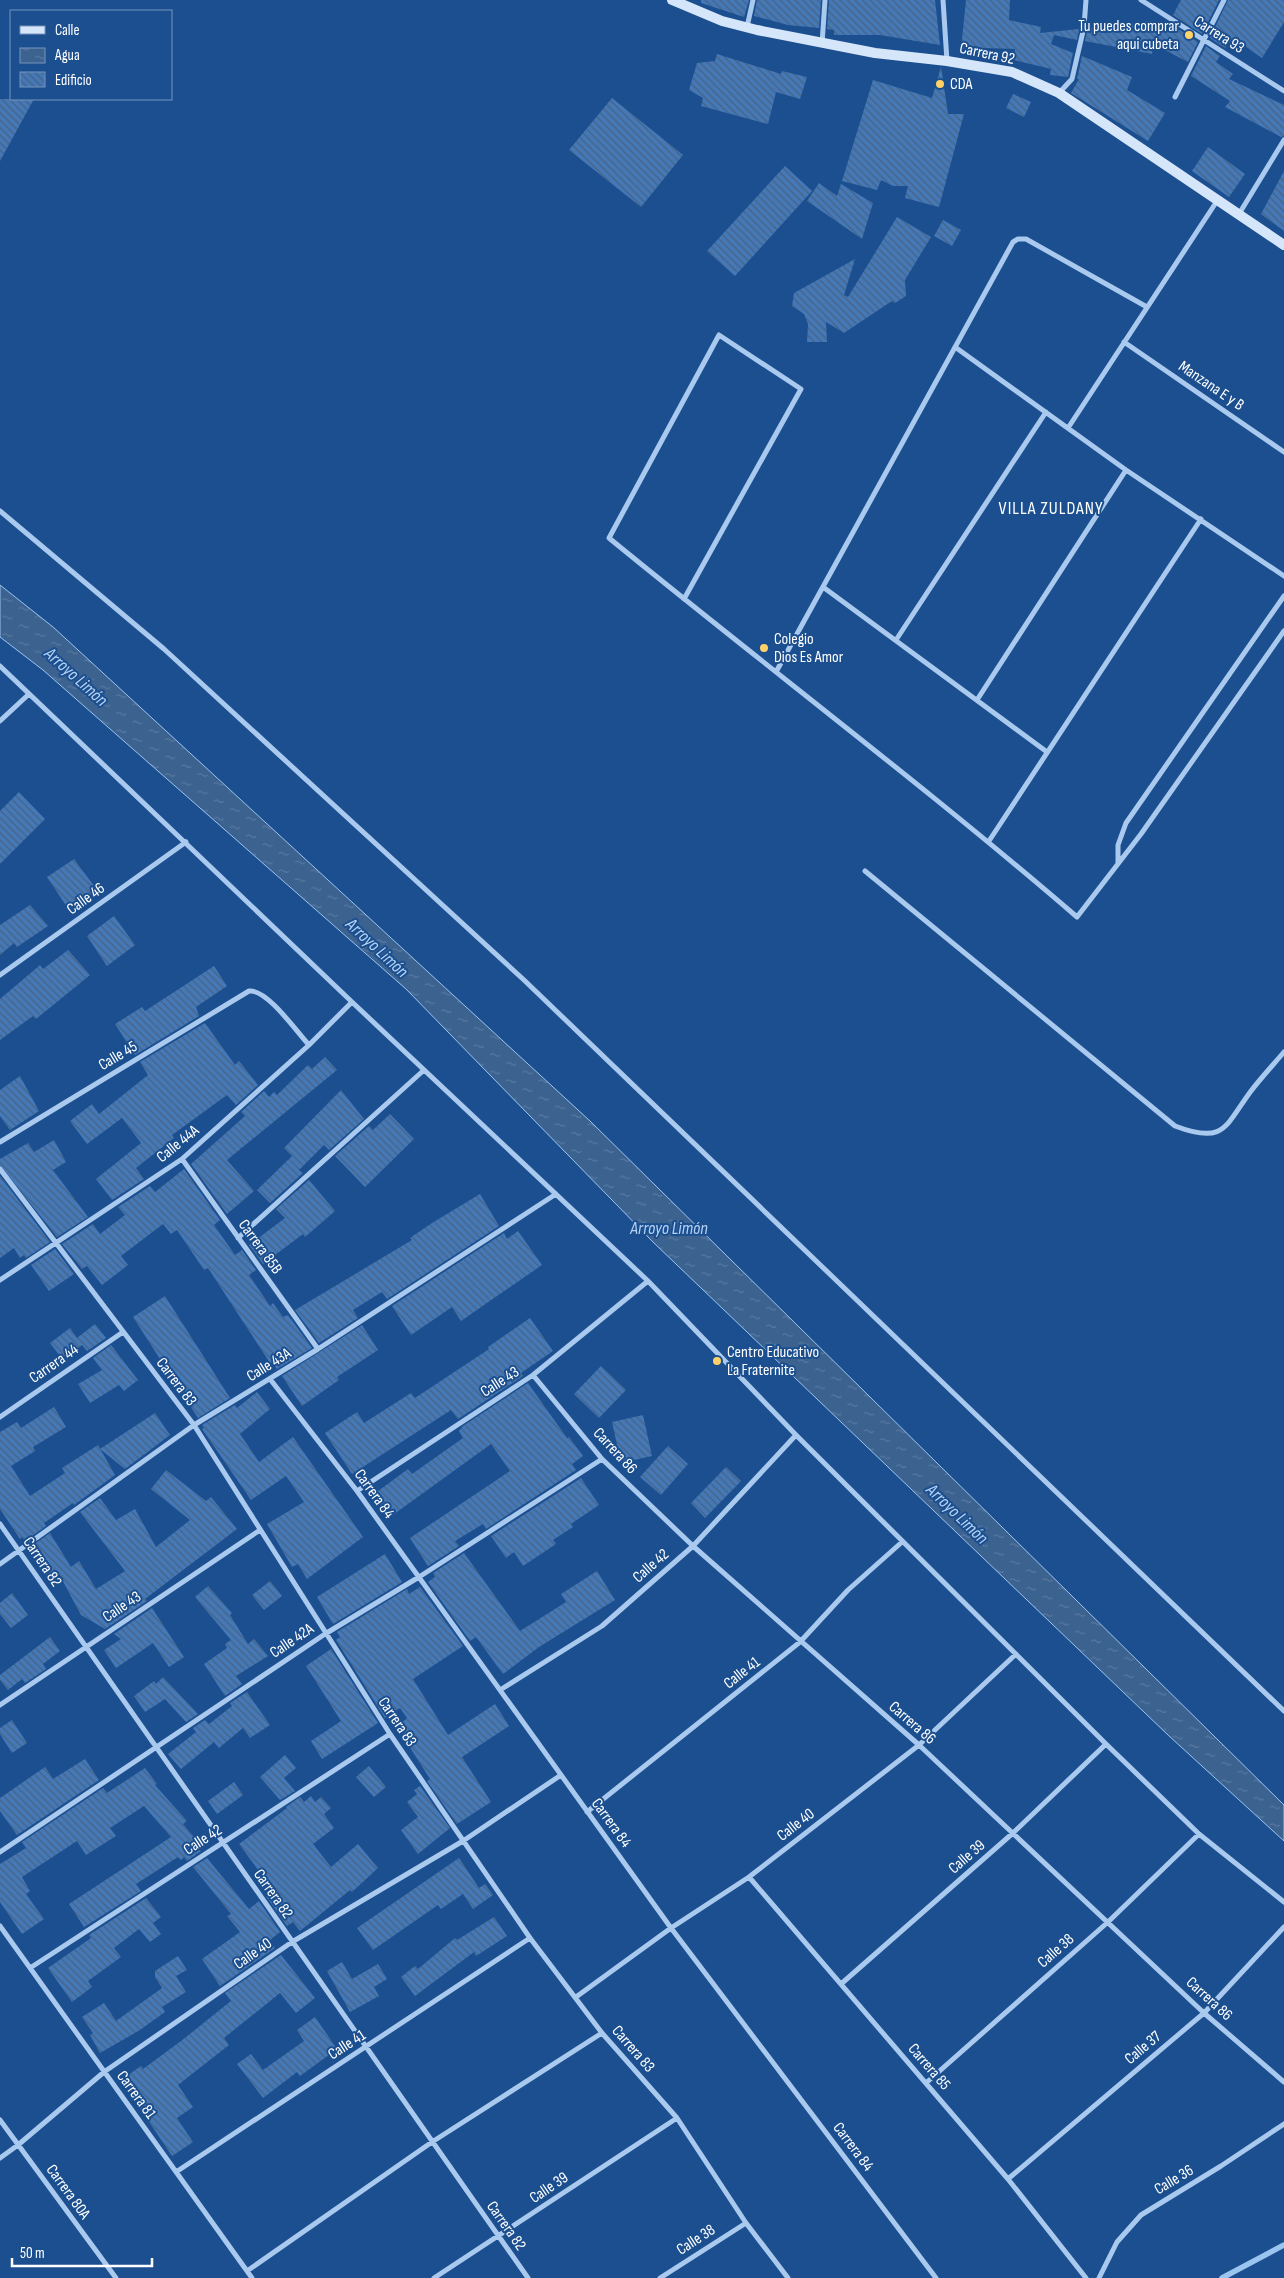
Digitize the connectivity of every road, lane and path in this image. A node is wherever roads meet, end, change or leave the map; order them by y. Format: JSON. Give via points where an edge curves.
{"nodes":[{"id":1,"x":674,"y":0,"type":"edge"},
{"id":2,"x":753,"y":0,"type":"edge"},
{"id":3,"x":825,"y":0,"type":"edge"},
{"id":4,"x":943,"y":0,"type":"edge"},
{"id":5,"x":1086,"y":0,"type":"edge"},
{"id":6,"x":1141,"y":0,"type":"edge"},
{"id":7,"x":1224,"y":0,"type":"edge"},
{"id":8,"x":747,"y":28,"type":"junction"},
{"id":9,"x":1204,"y":40,"type":"junction"},
{"id":10,"x":822,"y":44,"type":"junction"},
{"id":11,"x":947,"y":60,"type":"junction"},
{"id":12,"x":1284,"y":91,"type":"edge"},
{"id":13,"x":1059,"y":93,"type":"junction"},
{"id":14,"x":1175,"y":97,"type":"dead end"},
{"id":15,"x":1284,"y":140,"type":"edge"},
{"id":16,"x":1217,"y":201,"type":"junction"},
{"id":17,"x":1239,"y":215,"type":"junction"},
{"id":18,"x":1284,"y":245,"type":"edge"},
{"id":19,"x":1147,"y":307,"type":"junction"},
{"id":20,"x":1124,"y":342,"type":"junction"},
{"id":21,"x":955,"y":347,"type":"junction"},
{"id":22,"x":1046,"y":412,"type":"junction"},
{"id":23,"x":1068,"y":428,"type":"junction"},
{"id":24,"x":1284,"y":452,"type":"edge"},
{"id":25,"x":1126,"y":470,"type":"junction"},
{"id":26,"x":0,"y":511,"type":"edge"},
{"id":27,"x":1201,"y":519,"type":"junction"},
{"id":28,"x":1284,"y":576,"type":"edge"},
{"id":29,"x":822,"y":586,"type":"junction"},
{"id":30,"x":1284,"y":596,"type":"edge"},
{"id":31,"x":684,"y":599,"type":"junction"},
{"id":32,"x":1284,"y":631,"type":"edge"},
{"id":33,"x":896,"y":640,"type":"junction"},
{"id":34,"x":0,"y":666,"type":"edge"},
{"id":35,"x":776,"y":672,"type":"junction"},
{"id":36,"x":29,"y":694,"type":"junction"},
{"id":37,"x":977,"y":700,"type":"junction"},
{"id":38,"x":0,"y":721,"type":"edge"},
{"id":39,"x":1048,"y":752,"type":"junction"},
{"id":40,"x":989,"y":841,"type":"junction"},
{"id":41,"x":186,"y":842,"type":"junction"},
{"id":42,"x":1118,"y":863,"type":"junction"},
{"id":43,"x":865,"y":870,"type":"dead end"},
{"id":44,"x":0,"y":975,"type":"edge"},
{"id":45,"x":352,"y":1002,"type":"junction"},
{"id":46,"x":309,"y":1045,"type":"junction"},
{"id":47,"x":1284,"y":1052,"type":"edge"},
{"id":48,"x":424,"y":1070,"type":"junction"},
{"id":49,"x":0,"y":1142,"type":"edge"},
{"id":50,"x":182,"y":1160,"type":"junction"},
{"id":51,"x":0,"y":1169,"type":"edge"},
{"id":52,"x":556,"y":1194,"type":"junction"},
{"id":53,"x":238,"y":1238,"type":"junction"},
{"id":54,"x":56,"y":1243,"type":"junction"},
{"id":55,"x":0,"y":1280,"type":"edge"},
{"id":56,"x":648,"y":1281,"type":"junction"},
{"id":57,"x":123,"y":1332,"type":"junction"},
{"id":58,"x":318,"y":1349,"type":"junction"},
{"id":59,"x":533,"y":1375,"type":"junction"},
{"id":60,"x":270,"y":1379,"type":"junction"},
{"id":61,"x":0,"y":1417,"type":"edge"},
{"id":62,"x":194,"y":1426,"type":"junction"},
{"id":63,"x":796,"y":1435,"type":"junction"},
{"id":64,"x":602,"y":1459,"type":"junction"},
{"id":65,"x":357,"y":1491,"type":"junction"},
{"id":66,"x":0,"y":1524,"type":"edge"},
{"id":67,"x":260,"y":1530,"type":"junction"},
{"id":68,"x":902,"y":1542,"type":"junction"},
{"id":69,"x":692,"y":1546,"type":"junction"},
{"id":70,"x":19,"y":1551,"type":"junction"},
{"id":71,"x":0,"y":1564,"type":"edge"},
{"id":72,"x":419,"y":1577,"type":"junction"},
{"id":73,"x":325,"y":1634,"type":"junction"},
{"id":74,"x":800,"y":1642,"type":"junction"},
{"id":75,"x":84,"y":1647,"type":"junction"},
{"id":76,"x":1016,"y":1654,"type":"junction"},
{"id":77,"x":500,"y":1690,"type":"junction"},
{"id":78,"x":0,"y":1706,"type":"edge"},
{"id":79,"x":1284,"y":1711,"type":"edge"},
{"id":80,"x":390,"y":1734,"type":"junction"},
{"id":81,"x":1106,"y":1744,"type":"junction"},
{"id":82,"x":919,"y":1745,"type":"junction"},
{"id":83,"x":156,"y":1747,"type":"junction"},
{"id":84,"x":560,"y":1774,"type":"junction"},
{"id":85,"x":587,"y":1812,"type":"junction"},
{"id":86,"x":1013,"y":1833,"type":"junction"},
{"id":87,"x":1199,"y":1834,"type":"junction"},
{"id":88,"x":463,"y":1841,"type":"junction"},
{"id":89,"x":221,"y":1842,"type":"junction"},
{"id":90,"x":0,"y":1852,"type":"edge"},
{"id":91,"x":749,"y":1877,"type":"junction"},
{"id":92,"x":1284,"y":1902,"type":"edge"},
{"id":93,"x":1108,"y":1922,"type":"junction"},
{"id":94,"x":0,"y":1926,"type":"edge"},
{"id":95,"x":1284,"y":1927,"type":"edge"},
{"id":96,"x":670,"y":1928,"type":"junction"},
{"id":97,"x":530,"y":1938,"type":"junction"},
{"id":98,"x":292,"y":1942,"type":"junction"},
{"id":99,"x":30,"y":1968,"type":"junction"},
{"id":100,"x":841,"y":1984,"type":"junction"},
{"id":101,"x":576,"y":1996,"type":"junction"},
{"id":102,"x":1204,"y":2013,"type":"junction"},
{"id":103,"x":602,"y":2032,"type":"junction"},
{"id":104,"x":366,"y":2047,"type":"junction"},
{"id":105,"x":104,"y":2072,"type":"junction"},
{"id":106,"x":1284,"y":2082,"type":"edge"},
{"id":107,"x":926,"y":2083,"type":"junction"},
{"id":108,"x":677,"y":2118,"type":"junction"},
{"id":109,"x":0,"y":2120,"type":"edge"},
{"id":110,"x":1284,"y":2124,"type":"edge"},
{"id":111,"x":432,"y":2142,"type":"junction"},
{"id":112,"x":18,"y":2145,"type":"junction"},
{"id":113,"x":0,"y":2158,"type":"edge"},
{"id":114,"x":176,"y":2172,"type":"junction"},
{"id":115,"x":1008,"y":2179,"type":"junction"},
{"id":116,"x":746,"y":2223,"type":"junction"},
{"id":117,"x":498,"y":2236,"type":"junction"},
{"id":118,"x":247,"y":2271,"type":"junction"},
{"id":119,"x":116,"y":2278,"type":"edge"},
{"id":120,"x":252,"y":2278,"type":"edge"},
{"id":121,"x":434,"y":2278,"type":"edge"},
{"id":122,"x":528,"y":2278,"type":"edge"},
{"id":123,"x":660,"y":2278,"type":"edge"},
{"id":124,"x":788,"y":2278,"type":"edge"},
{"id":125,"x":936,"y":2278,"type":"edge"},
{"id":126,"x":1086,"y":2278,"type":"edge"},
{"id":127,"x":1099,"y":2278,"type":"edge"}],
"edges":[{"from":1,"to":8,"type":"street","name":"Carrera 92"},
{"from":2,"to":8,"type":"street"},
{"from":3,"to":10,"type":"street"},
{"from":4,"to":11,"type":"street"},
{"from":5,"to":13,"type":"street","via":[[1084,28],[1072,79]]},
{"from":6,"to":9,"type":"street","name":"Carrera 93"},
{"from":7,"to":9,"type":"street"},
{"from":8,"to":10,"type":"street","name":"Carrera 92"},
{"from":9,"to":12,"type":"street","name":"Carrera 93"},
{"from":9,"to":14,"type":"street"},
{"from":10,"to":11,"type":"street","name":"Carrera 92"},
{"from":11,"to":13,"type":"street","name":"Carrera 92","via":[[1012,72]]},
{"from":13,"to":16,"type":"street","name":"Carrera 92"},
{"from":15,"to":17,"type":"street"},
{"from":16,"to":17,"type":"street","name":"Carrera 92"},
{"from":16,"to":19,"type":"street"},
{"from":17,"to":18,"type":"street","name":"Carrera 92"},
{"from":19,"to":20,"type":"street"},
{"from":19,"to":21,"type":"street","via":[[1026,239],[1018,239],[1013,242]]},
{"from":20,"to":23,"type":"street"},
{"from":20,"to":24,"type":"street","name":"Manzana E y B"},
{"from":21,"to":22,"type":"street"},
{"from":21,"to":29,"type":"street"},
{"from":22,"to":23,"type":"street"},
{"from":22,"to":33,"type":"street"},
{"from":23,"to":25,"type":"street"},
{"from":25,"to":27,"type":"street"},
{"from":25,"to":37,"type":"street"},
{"from":26,"to":79,"type":"street","via":[[164,649],[524,980]]},
{"from":27,"to":28,"type":"street"},
{"from":27,"to":39,"type":"street"},
{"from":29,"to":33,"type":"street"},
{"from":29,"to":35,"type":"street"},
{"from":30,"to":42,"type":"street","via":[[1126,823],[1118,845]]},
{"from":31,"to":31,"type":"street","via":[[609,538],[719,335],[801,389]]},
{"from":31,"to":35,"type":"street"},
{"from":32,"to":42,"type":"street"},
{"from":33,"to":37,"type":"street"},
{"from":34,"to":36,"type":"street"},
{"from":35,"to":40,"type":"street"},
{"from":36,"to":38,"type":"street"},
{"from":36,"to":41,"type":"street"},
{"from":37,"to":39,"type":"street"},
{"from":39,"to":40,"type":"street"},
{"from":40,"to":42,"type":"street","via":[[1077,917]]},
{"from":41,"to":44,"type":"street","name":"Calle 46"},
{"from":41,"to":45,"type":"street"},
{"from":43,"to":47,"type":"street","via":[[1175,1126],[1210,1135],[1228,1126],[1251,1091]]},
{"from":45,"to":46,"type":"street","name":"Calle 44A"},
{"from":45,"to":48,"type":"street"},
{"from":46,"to":49,"type":"street","name":"Calle 45","via":[[265,996],[256,990],[248,991]]},
{"from":46,"to":50,"type":"street","name":"Calle 44A"},
{"from":48,"to":52,"type":"street"},
{"from":48,"to":53,"type":"street"},
{"from":50,"to":53,"type":"street","name":"Carrera 85B"},
{"from":50,"to":54,"type":"street","name":"Calle 44A"},
{"from":51,"to":54,"type":"street","name":"Carrera 83"},
{"from":52,"to":56,"type":"street"},
{"from":52,"to":58,"type":"street","name":"Calle 43A"},
{"from":53,"to":58,"type":"street","name":"Carrera 85B"},
{"from":54,"to":55,"type":"street","name":"Calle 44A"},
{"from":54,"to":57,"type":"street","name":"Carrera 83"},
{"from":56,"to":59,"type":"street","name":"Calle 43"},
{"from":56,"to":63,"type":"street"},
{"from":57,"to":61,"type":"street","name":"Carrera 44"},
{"from":57,"to":62,"type":"street","name":"Carrera 83"},
{"from":58,"to":60,"type":"street","name":"Calle 43A"},
{"from":59,"to":64,"type":"street","name":"Carrera 86"},
{"from":59,"to":65,"type":"street","name":"Calle 43"},
{"from":60,"to":62,"type":"street","name":"Calle 43A"},
{"from":60,"to":65,"type":"street","name":"Carrera 84"},
{"from":62,"to":67,"type":"street","name":"Carrera 83"},
{"from":62,"to":70,"type":"street","name":"Calle 43A"},
{"from":63,"to":68,"type":"street"},
{"from":63,"to":69,"type":"street","name":"Calle 42"},
{"from":64,"to":69,"type":"street","name":"Carrera 86"},
{"from":64,"to":72,"type":"street","name":"Calle 42A"},
{"from":65,"to":72,"type":"street","name":"Carrera 84"},
{"from":66,"to":70,"type":"street","name":"Carrera 82"},
{"from":67,"to":73,"type":"street","name":"Carrera 83"},
{"from":67,"to":75,"type":"street","name":"Calle 43"},
{"from":68,"to":74,"type":"street","name":"Calle 41","via":[[848,1590]]},
{"from":68,"to":76,"type":"street"},
{"from":69,"to":74,"type":"street","name":"Carrera 86"},
{"from":69,"to":77,"type":"street","name":"Calle 42","via":[[602,1626]]},
{"from":70,"to":71,"type":"street","name":"Calle 43A"},
{"from":70,"to":75,"type":"street","name":"Carrera 82"},
{"from":72,"to":73,"type":"street","name":"Calle 42A"},
{"from":72,"to":77,"type":"street","name":"Carrera 84"},
{"from":73,"to":80,"type":"street","name":"Carrera 83"},
{"from":73,"to":83,"type":"street","name":"Calle 42A"},
{"from":74,"to":82,"type":"street","name":"Carrera 86"},
{"from":74,"to":85,"type":"street","name":"Calle 41"},
{"from":75,"to":78,"type":"street","name":"Calle 43"},
{"from":75,"to":83,"type":"street","name":"Carrera 82"},
{"from":76,"to":81,"type":"street"},
{"from":76,"to":82,"type":"street","name":"Calle 40"},
{"from":77,"to":84,"type":"street","name":"Carrera 84"},
{"from":80,"to":88,"type":"street","name":"Carrera 83"},
{"from":80,"to":89,"type":"street","name":"Calle 42"},
{"from":81,"to":86,"type":"street","name":"Calle 39"},
{"from":81,"to":87,"type":"street"},
{"from":82,"to":86,"type":"street","name":"Carrera 86"},
{"from":82,"to":91,"type":"street","name":"Calle 40"},
{"from":83,"to":89,"type":"street","name":"Carrera 82"},
{"from":83,"to":90,"type":"street","name":"Calle 42A"},
{"from":84,"to":85,"type":"street","name":"Carrera 84"},
{"from":84,"to":88,"type":"street","name":"Calle 40"},
{"from":85,"to":96,"type":"street","name":"Carrera 84"},
{"from":86,"to":93,"type":"street","name":"Carrera 86"},
{"from":86,"to":100,"type":"street","name":"Calle 39"},
{"from":87,"to":92,"type":"street"},
{"from":87,"to":93,"type":"street","name":"Calle 38"},
{"from":88,"to":97,"type":"street","name":"Carrera 83"},
{"from":88,"to":98,"type":"street","name":"Calle 40"},
{"from":89,"to":98,"type":"street","name":"Carrera 82"},
{"from":89,"to":99,"type":"street","name":"Calle 42"},
{"from":91,"to":96,"type":"street","name":"Calle 40"},
{"from":91,"to":100,"type":"street","name":"Carrera 85"},
{"from":93,"to":102,"type":"street","name":"Carrera 86"},
{"from":93,"to":107,"type":"street","name":"Calle 38"},
{"from":94,"to":99,"type":"street","name":"Carrera 81"},
{"from":95,"to":102,"type":"street","name":"Calle 37"},
{"from":96,"to":101,"type":"street","name":"Calle 40"},
{"from":96,"to":125,"type":"street","name":"Carrera 84"},
{"from":97,"to":101,"type":"street","name":"Carrera 83"},
{"from":97,"to":104,"type":"street","name":"Calle 41"},
{"from":98,"to":104,"type":"street","name":"Carrera 82"},
{"from":98,"to":105,"type":"street","name":"Calle 40"},
{"from":99,"to":105,"type":"street","name":"Carrera 81"},
{"from":100,"to":107,"type":"street","name":"Carrera 85"},
{"from":101,"to":103,"type":"street","name":"Carrera 83"},
{"from":102,"to":106,"type":"street","name":"Carrera 86"},
{"from":102,"to":115,"type":"street","name":"Calle 37"},
{"from":103,"to":108,"type":"street","name":"Carrera 83"},
{"from":103,"to":111,"type":"street"},
{"from":104,"to":111,"type":"street","name":"Carrera 82"},
{"from":104,"to":114,"type":"street","name":"Calle 41"},
{"from":105,"to":112,"type":"street","name":"Calle 40"},
{"from":105,"to":114,"type":"street","name":"Carrera 81"},
{"from":107,"to":115,"type":"street","name":"Carrera 85"},
{"from":108,"to":116,"type":"street","name":"Carrera 83"},
{"from":108,"to":117,"type":"street","name":"Calle 39"},
{"from":109,"to":112,"type":"street","name":"Carrera 80A"},
{"from":110,"to":127,"type":"street","name":"Calle 36","via":[[1141,2215],[1117,2242]]},
{"from":111,"to":117,"type":"street","name":"Carrera 82"},
{"from":111,"to":118,"type":"street"},
{"from":112,"to":113,"type":"street","name":"Calle 40"},
{"from":112,"to":119,"type":"street","name":"Carrera 80A"},
{"from":114,"to":118,"type":"street","name":"Carrera 81"},
{"from":115,"to":126,"type":"street","name":"Carrera 85"},
{"from":116,"to":123,"type":"street","name":"Calle 38"},
{"from":116,"to":124,"type":"street","name":"Carrera 83"},
{"from":117,"to":121,"type":"street","name":"Calle 39"},
{"from":117,"to":122,"type":"street","name":"Carrera 82"},
{"from":118,"to":120,"type":"street","name":"Carrera 81"}]}
